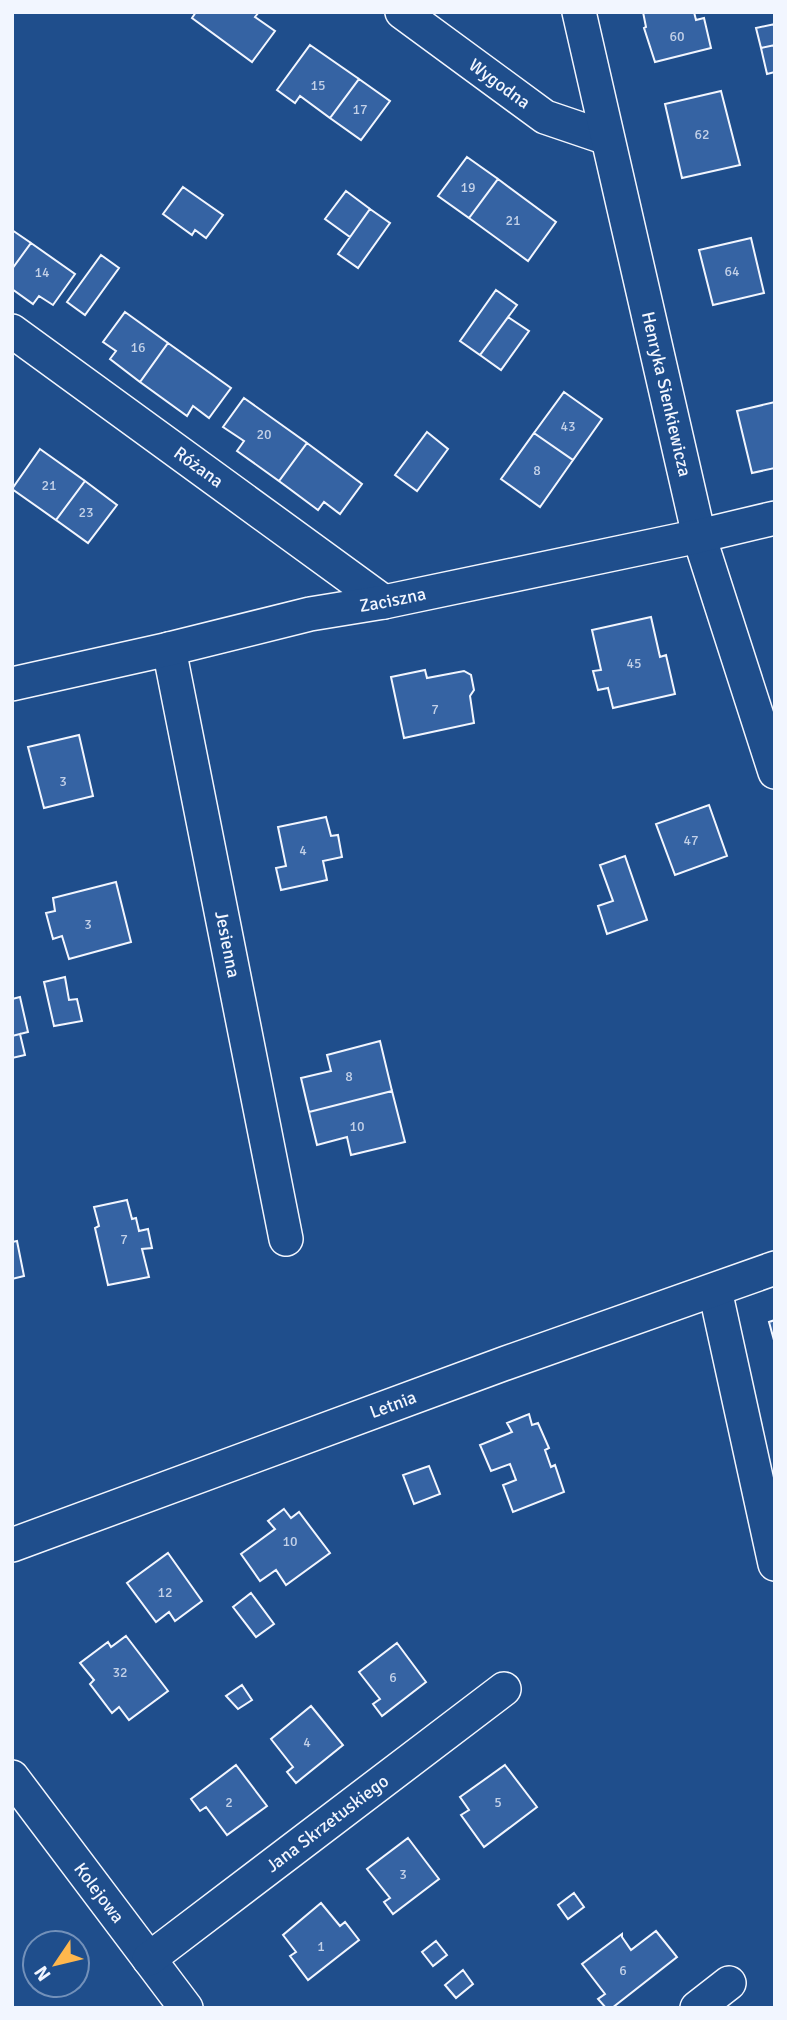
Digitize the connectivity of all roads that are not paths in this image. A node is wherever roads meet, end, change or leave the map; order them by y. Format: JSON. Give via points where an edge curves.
{"nodes":[{"id":1,"x":402,"y":12,"type":"edge"},
{"id":2,"x":579,"y":12,"type":"edge"},
{"id":3,"x":607,"y":138,"type":"junction"},
{"id":4,"x":12,"y":331,"type":"edge"},
{"id":5,"x":775,"y":518,"type":"edge"},
{"id":6,"x":699,"y":536,"type":"junction"},
{"id":7,"x":384,"y":602,"type":"junction"},
{"id":8,"x":169,"y":649,"type":"junction"},
{"id":9,"x":12,"y":684,"type":"edge"},
{"id":10,"x":775,"y":772,"type":"edge"},
{"id":11,"x":286,"y":1239,"type":"dead end"},
{"id":12,"x":775,"y":1268,"type":"edge"},
{"id":13,"x":715,"y":1290,"type":"junction"},
{"id":14,"x":12,"y":1545,"type":"edge"},
{"id":15,"x":775,"y":1564,"type":"edge"},
{"id":16,"x":504,"y":1689,"type":"dead end"},
{"id":17,"x":12,"y":1777,"type":"edge"},
{"id":18,"x":149,"y":1959,"type":"junction"},
{"id":19,"x":729,"y":1983,"type":"dead end"},
{"id":20,"x":186,"y":2008,"type":"edge"},
{"id":21,"x":697,"y":2008,"type":"edge"}],
"edges":[{"from":1,"to":3,"type":"street","name":"Wygodna","via":[[545,117]]},
{"from":2,"to":3,"type":"street","name":"Henryka Sienkiewicza"},
{"from":3,"to":6,"type":"street","name":"Henryka Sienkiewicza"},
{"from":4,"to":7,"type":"street","name":"Różana"},
{"from":5,"to":6,"type":"street","name":"Zaciszna"},
{"from":6,"to":7,"type":"street","name":"Zaciszna"},
{"from":6,"to":10,"type":"street","name":"Henryka Sienkiewicza"},
{"from":7,"to":8,"type":"street","name":"Zaciszna","via":[[310,614]]},
{"from":8,"to":9,"type":"street","name":"Zaciszna"},
{"from":8,"to":11,"type":"street","name":"Jesienna"},
{"from":12,"to":13,"type":"street","name":"Letnia"},
{"from":13,"to":14,"type":"street","name":"Letnia"},
{"from":13,"to":15,"type":"street"},
{"from":16,"to":18,"type":"street","name":"Jana Skrzetuskiego"},
{"from":17,"to":18,"type":"street","name":"Kolejowa"},
{"from":18,"to":20,"type":"street","name":"Kolejowa"},
{"from":19,"to":21,"type":"street"}]}
